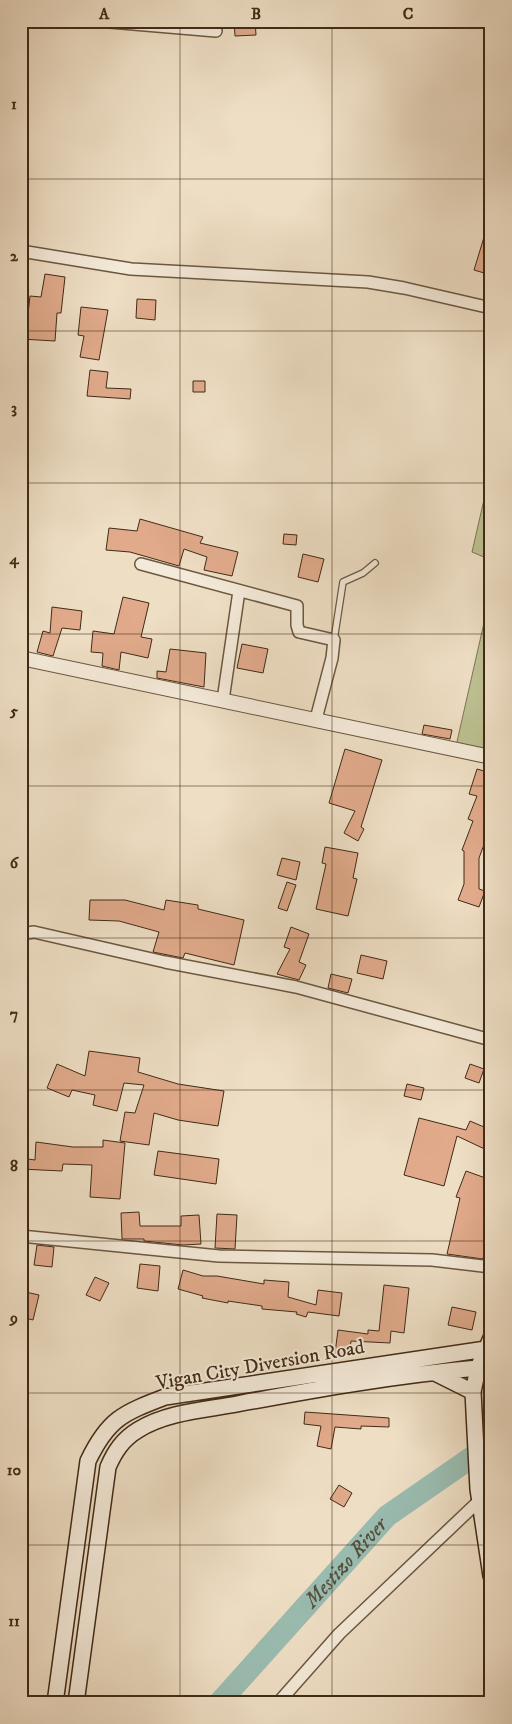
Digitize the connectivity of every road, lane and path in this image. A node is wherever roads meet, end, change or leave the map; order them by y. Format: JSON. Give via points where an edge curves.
{"nodes":[{"id":1,"x":98,"y":21,"type":"edge"},
{"id":2,"x":216,"y":31,"type":"dead end"},
{"id":3,"x":21,"y":252,"type":"edge"},
{"id":4,"x":491,"y":308,"type":"edge"},
{"id":5,"x":375,"y":563,"type":"dead end"},
{"id":6,"x":140,"y":564,"type":"dead end"},
{"id":7,"x":239,"y":591,"type":"junction"},
{"id":8,"x":334,"y":640,"type":"junction"},
{"id":9,"x":21,"y":658,"type":"edge"},
{"id":10,"x":223,"y":700,"type":"junction"},
{"id":11,"x":316,"y":719,"type":"junction"},
{"id":12,"x":491,"y":757,"type":"edge"},
{"id":13,"x":21,"y":934,"type":"edge"},
{"id":14,"x":491,"y":1040,"type":"edge"},
{"id":15,"x":21,"y":1236,"type":"edge"},
{"id":16,"x":491,"y":1267,"type":"edge"},
{"id":17,"x":491,"y":1334,"type":"edge"},
{"id":18,"x":488,"y":1343,"type":"edge"},
{"id":19,"x":440,"y":1356,"type":"junction"},
{"id":20,"x":478,"y":1368,"type":"junction"},
{"id":21,"x":434,"y":1372,"type":"junction"},
{"id":22,"x":473,"y":1395,"type":"junction"},
{"id":23,"x":479,"y":1494,"type":"junction"},
{"id":24,"x":491,"y":1576,"type":"edge"},
{"id":25,"x":63,"y":1641,"type":"junction"},
{"id":26,"x":83,"y":1644,"type":"junction"},
{"id":27,"x":55,"y":1703,"type":"edge"},
{"id":28,"x":76,"y":1703,"type":"edge"},
{"id":29,"x":278,"y":1703,"type":"edge"}],
"edges":[{"from":1,"to":2,"type":"street"},
{"from":3,"to":4,"type":"street","via":[[131,269],[368,282]]},
{"from":5,"to":8,"type":"lane","via":[[363,573],[342,582]]},
{"from":6,"to":7,"type":"street"},
{"from":7,"to":8,"type":"street","via":[[294,604],[298,608],[299,632]]},
{"from":7,"to":10,"type":"street"},
{"from":8,"to":11,"type":"street"},
{"from":9,"to":10,"type":"street"},
{"from":10,"to":11,"type":"street"},
{"from":11,"to":12,"type":"street"},
{"from":13,"to":14,"type":"street","via":[[34,932],[296,987]]},
{"from":15,"to":16,"type":"street","via":[[219,1256],[432,1260]]},
{"from":17,"to":19,"type":"main road","name":"Vigan City Diversion Road"},
{"from":18,"to":19,"type":"main road","name":"Vigan City Diversion Road"},
{"from":18,"to":20,"type":"main road"},
{"from":19,"to":25,"type":"main road","name":"Vigan City Diversion Road","via":[[165,1397],[130,1410],[110,1424],[88,1461]]},
{"from":20,"to":21,"type":"main road","name":"Vigan City Diversion Road"},
{"from":20,"to":22,"type":"main road"},
{"from":21,"to":22,"type":"main road"},
{"from":21,"to":26,"type":"main road","name":"Vigan City Diversion Road","via":[[170,1416],[125,1438],[108,1467]]},
{"from":22,"to":23,"type":"main road"},
{"from":23,"to":24,"type":"main road"},
{"from":23,"to":29,"type":"street","via":[[339,1634]]},
{"from":25,"to":26,"type":"main road"},
{"from":25,"to":27,"type":"main road","name":"Vigan City Diversion Road"},
{"from":26,"to":28,"type":"main road","name":"Vigan City Diversion Road"}]}
